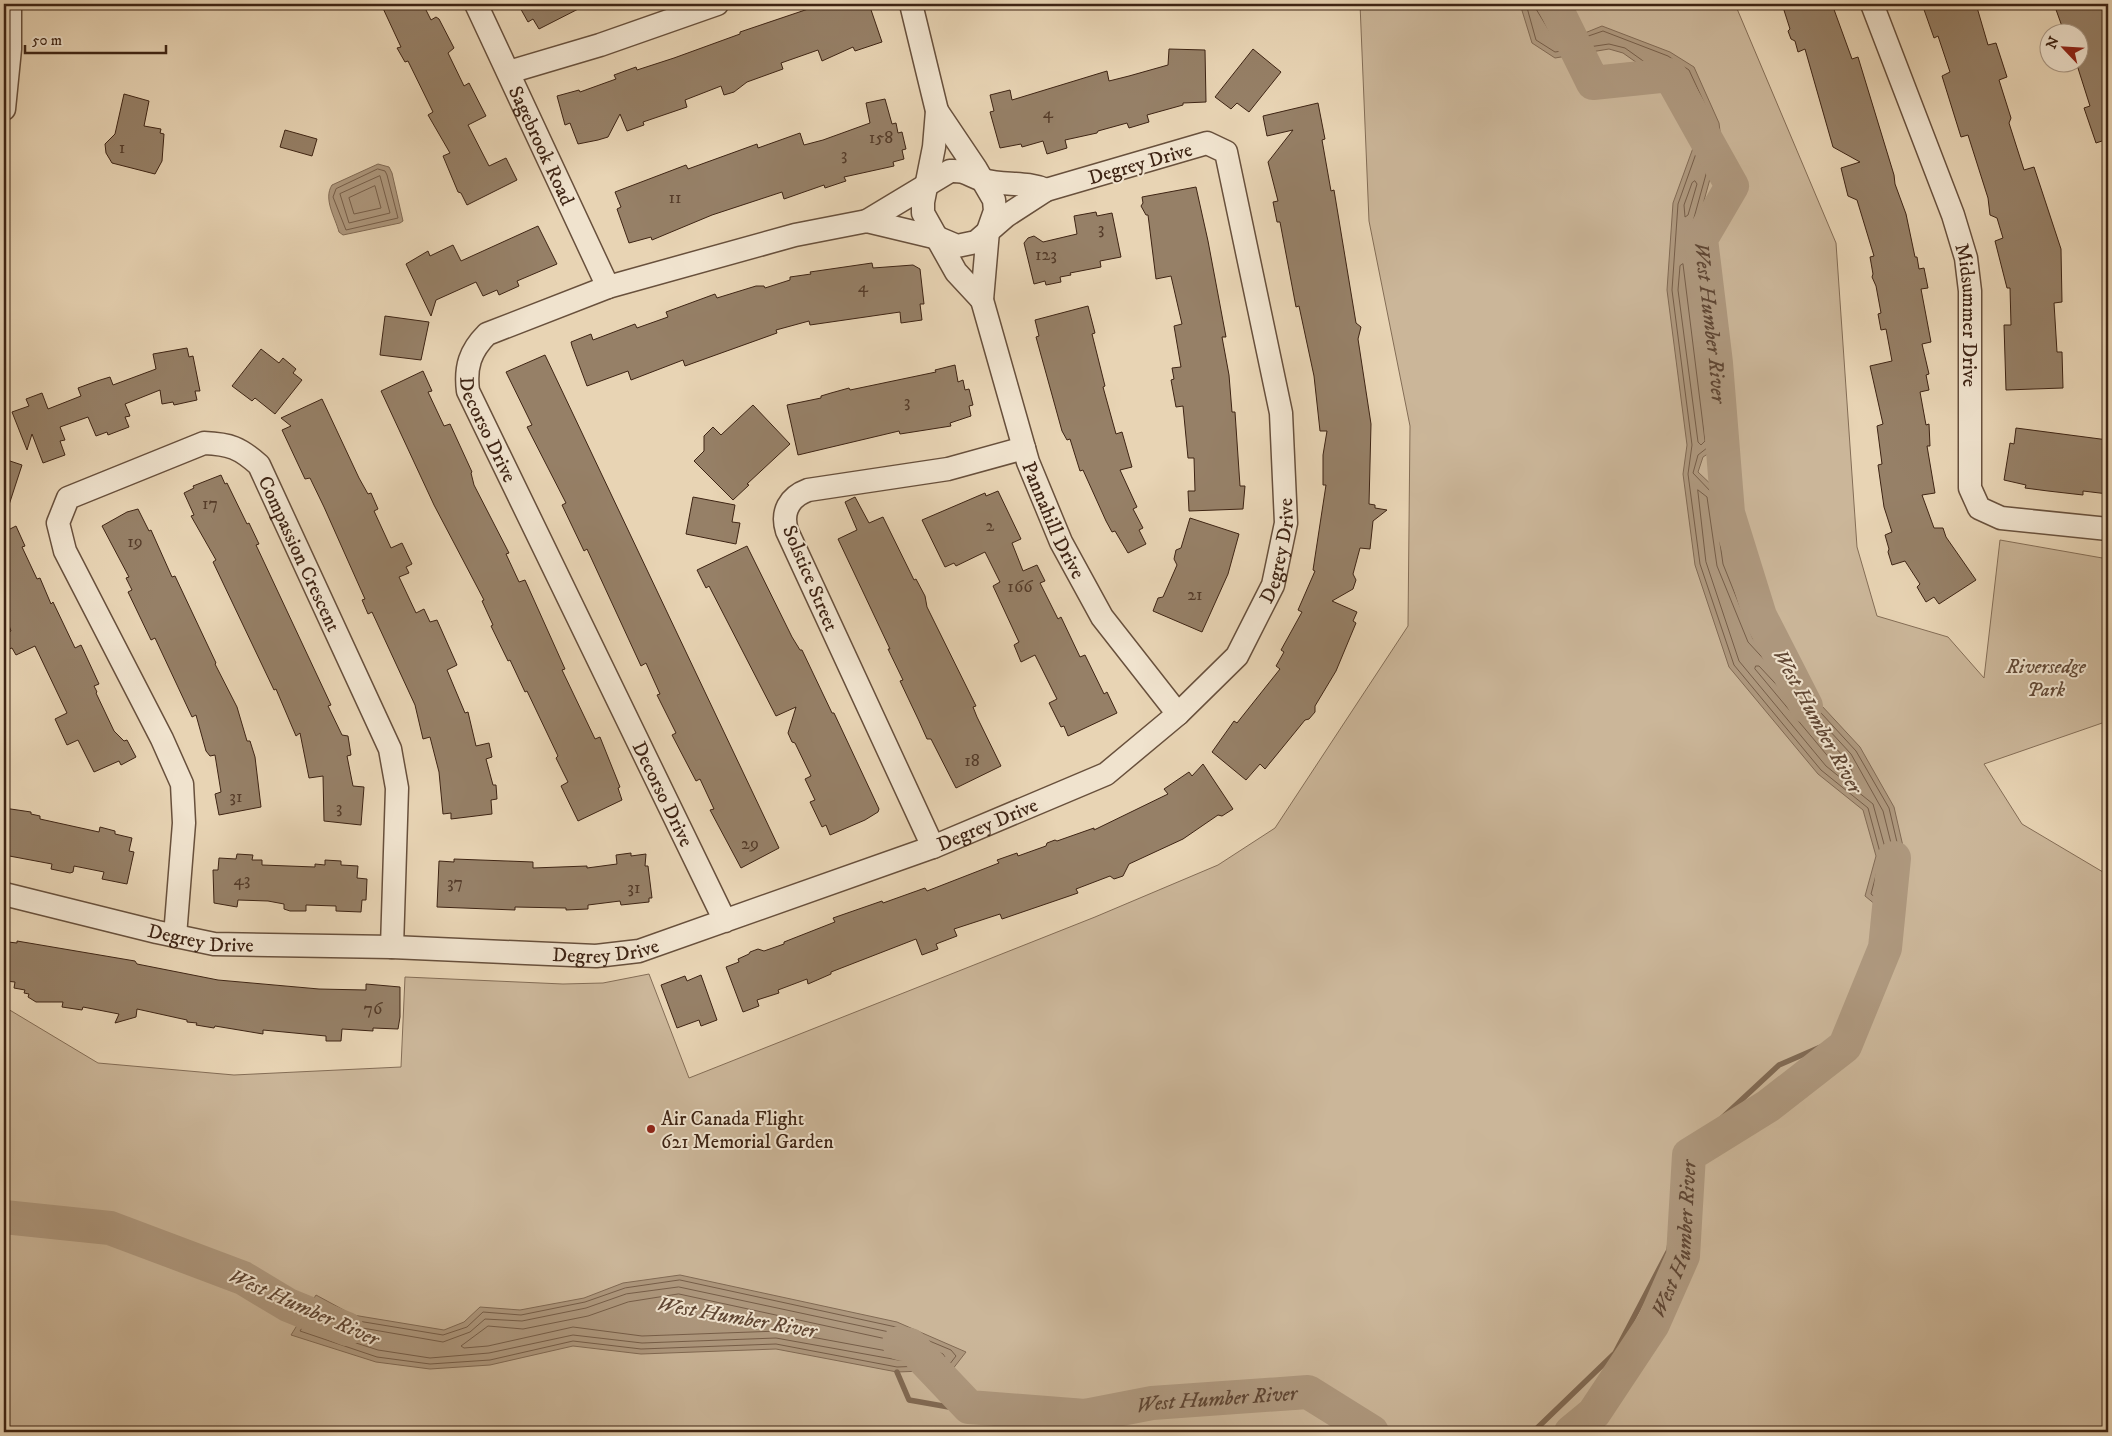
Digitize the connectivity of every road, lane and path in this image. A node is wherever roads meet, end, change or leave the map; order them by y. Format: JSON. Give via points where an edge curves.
{"nodes":[{"id":1,"x":10,"y":4,"type":"edge"},
{"id":2,"x":476,"y":4,"type":"edge"},
{"id":3,"x":717,"y":4,"type":"edge"},
{"id":4,"x":911,"y":4,"type":"edge"},
{"id":5,"x":1872,"y":4,"type":"edge"},
{"id":6,"x":509,"y":72,"type":"junction"},
{"id":7,"x":4,"y":109,"type":"edge"},
{"id":8,"x":937,"y":111,"type":"junction"},
{"id":9,"x":982,"y":180,"type":"junction"},
{"id":10,"x":927,"y":186,"type":"junction"},
{"id":11,"x":1046,"y":190,"type":"junction"},
{"id":12,"x":867,"y":221,"type":"junction"},
{"id":13,"x":988,"y":231,"type":"junction"},
{"id":14,"x":938,"y":238,"type":"junction"},
{"id":15,"x":608,"y":287,"type":"junction"},
{"id":16,"x":982,"y":300,"type":"junction"},
{"id":17,"x":1024,"y":448,"type":"junction"},
{"id":18,"x":2108,"y":529,"type":"edge"},
{"id":19,"x":1178,"y":714,"type":"junction"},
{"id":20,"x":933,"y":847,"type":"junction"},
{"id":21,"x":4,"y":894,"type":"edge"},
{"id":22,"x":725,"y":921,"type":"junction"},
{"id":23,"x":175,"y":936,"type":"junction"},
{"id":24,"x":392,"y":947,"type":"junction"}],
"edges":[{"from":1,"to":7,"type":"street","via":[[10,49]]},
{"from":2,"to":6,"type":"street","name":"Sagebrook Road"},
{"from":3,"to":6,"type":"street","via":[[600,45]]},
{"from":4,"to":8,"type":"street","name":"Pannahill Drive"},
{"from":5,"to":18,"type":"street","name":"Midsummer Drive","via":[[1953,215],[1966,258],[1970,291],[1970,488],[1979,508],[2001,518]]},
{"from":6,"to":15,"type":"street","name":"Sagebrook Road"},
{"from":8,"to":9,"type":"street","name":"Pannahill Drive"},
{"from":8,"to":10,"type":"street","name":"Pannahill Drive"},
{"from":9,"to":10,"type":"street","via":[[961,170],[950,172]]},
{"from":9,"to":11,"type":"street","name":"Degrey Drive"},
{"from":9,"to":13,"type":"street","name":"Pannahill Drive","via":[[994,200],[995,211]]},
{"from":10,"to":12,"type":"street"},
{"from":10,"to":14,"type":"street","name":"Pannahill Drive","via":[[923,213]]},
{"from":11,"to":13,"type":"street","name":"Degrey Drive"},
{"from":11,"to":19,"type":"street","name":"Degrey Drive","via":[[1207,143],[1226,152],[1280,413],[1286,523],[1274,585],[1237,656]]},
{"from":12,"to":14,"type":"street","name":"Decorso Drive"},
{"from":12,"to":15,"type":"street","name":"Decorso Drive","via":[[795,235]]},
{"from":13,"to":14,"type":"street","via":[[976,242],[957,246]]},
{"from":13,"to":16,"type":"street","name":"Pannahill Drive"},
{"from":14,"to":16,"type":"street","name":"Pannahill Drive","via":[[956,272]]},
{"from":15,"to":22,"type":"street","name":"Decorso Drive","via":[[486,334],[469,360],[466,375],[468,391]]},
{"from":16,"to":17,"type":"street","name":"Pannahill Drive"},
{"from":17,"to":19,"type":"street","name":"Pannahill Drive","via":[[1062,542],[1102,617]]},
{"from":17,"to":20,"type":"street","name":"Solstice Street","via":[[948,469],[808,490],[792,498],[785,514],[787,531]]},
{"from":19,"to":20,"type":"street","name":"Degrey Drive","via":[[1106,774]]},
{"from":20,"to":22,"type":"street","name":"Degrey Drive"},
{"from":21,"to":23,"type":"street","name":"Degrey Drive"},
{"from":22,"to":24,"type":"street","name":"Degrey Drive","via":[[639,952],[596,956]]},
{"from":23,"to":24,"type":"street","name":"Degrey Drive","via":[[214,944]]},
{"from":23,"to":24,"type":"street","name":"Compassion Crescent","via":[[184,823],[182,784],[65,552],[58,523],[68,498],[204,443],[244,452],[259,465],[390,749],[397,788]]}]}
